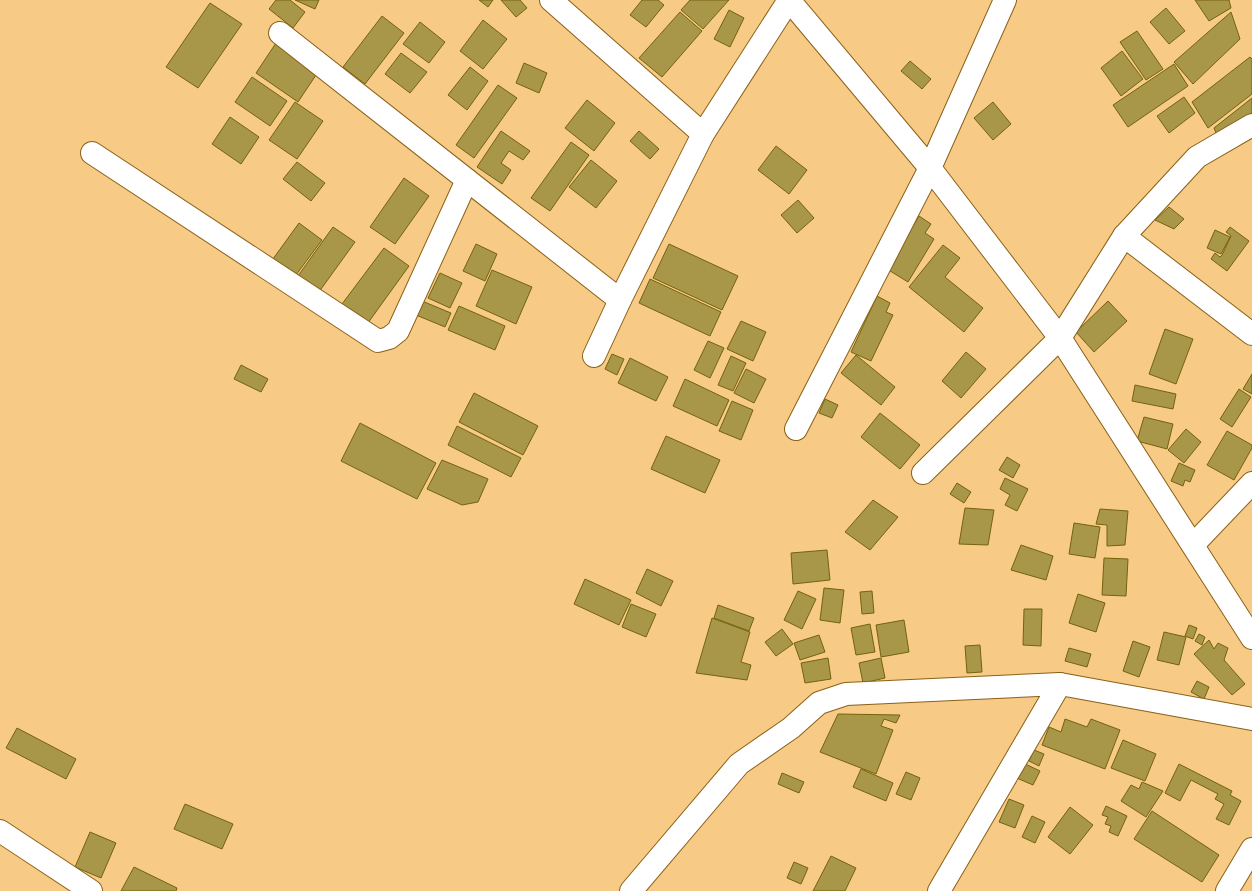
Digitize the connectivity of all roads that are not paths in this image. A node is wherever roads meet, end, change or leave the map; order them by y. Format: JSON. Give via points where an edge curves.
{"nodes":[{"id":1,"x":551,"y":0,"type":"edge"},
{"id":2,"x":789,"y":0,"type":"edge"},
{"id":3,"x":1005,"y":0,"type":"edge"},
{"id":4,"x":280,"y":33,"type":"dead end"},
{"id":5,"x":1252,"y":125,"type":"edge"},
{"id":6,"x":703,"y":134,"type":"junction"},
{"id":7,"x":92,"y":153,"type":"dead end"},
{"id":8,"x":930,"y":168,"type":"junction"},
{"id":9,"x":467,"y":180,"type":"junction"},
{"id":10,"x":1124,"y":236,"type":"junction"},
{"id":11,"x":620,"y":300,"type":"junction"},
{"id":12,"x":1252,"y":334,"type":"edge"},
{"id":13,"x":1060,"y":338,"type":"junction"},
{"id":14,"x":594,"y":356,"type":"dead end"},
{"id":15,"x":796,"y":429,"type":"dead end"},
{"id":16,"x":923,"y":473,"type":"dead end"},
{"id":17,"x":1252,"y":483,"type":"edge"},
{"id":18,"x":1194,"y":545,"type":"junction"},
{"id":19,"x":1252,"y":638,"type":"edge"},
{"id":20,"x":1060,"y":684,"type":"junction"},
{"id":21,"x":1252,"y":719,"type":"edge"},
{"id":22,"x":0,"y":831,"type":"edge"},
{"id":23,"x":1252,"y":849,"type":"edge"},
{"id":24,"x":91,"y":891,"type":"edge"},
{"id":25,"x":631,"y":891,"type":"edge"},
{"id":26,"x":940,"y":891,"type":"edge"},
{"id":27,"x":1227,"y":891,"type":"edge"}],
"edges":[{"from":1,"to":6,"type":"street"},
{"from":2,"to":6,"type":"street"},
{"from":2,"to":8,"type":"street"},
{"from":3,"to":8,"type":"street"},
{"from":4,"to":9,"type":"street"},
{"from":5,"to":10,"type":"street","via":[[1197,157]]},
{"from":6,"to":11,"type":"street"},
{"from":7,"to":9,"type":"street","via":[[378,341],[389,338],[398,331]]},
{"from":8,"to":13,"type":"street"},
{"from":8,"to":15,"type":"street"},
{"from":9,"to":11,"type":"street"},
{"from":10,"to":12,"type":"street"},
{"from":10,"to":13,"type":"street"},
{"from":11,"to":14,"type":"street"},
{"from":13,"to":16,"type":"street"},
{"from":13,"to":18,"type":"street"},
{"from":17,"to":18,"type":"street"},
{"from":18,"to":19,"type":"street"},
{"from":20,"to":21,"type":"street"},
{"from":20,"to":25,"type":"street","via":[[846,694],[819,703],[791,728],[739,764]]},
{"from":20,"to":26,"type":"street"},
{"from":22,"to":24,"type":"street"},
{"from":23,"to":27,"type":"street"}]}
